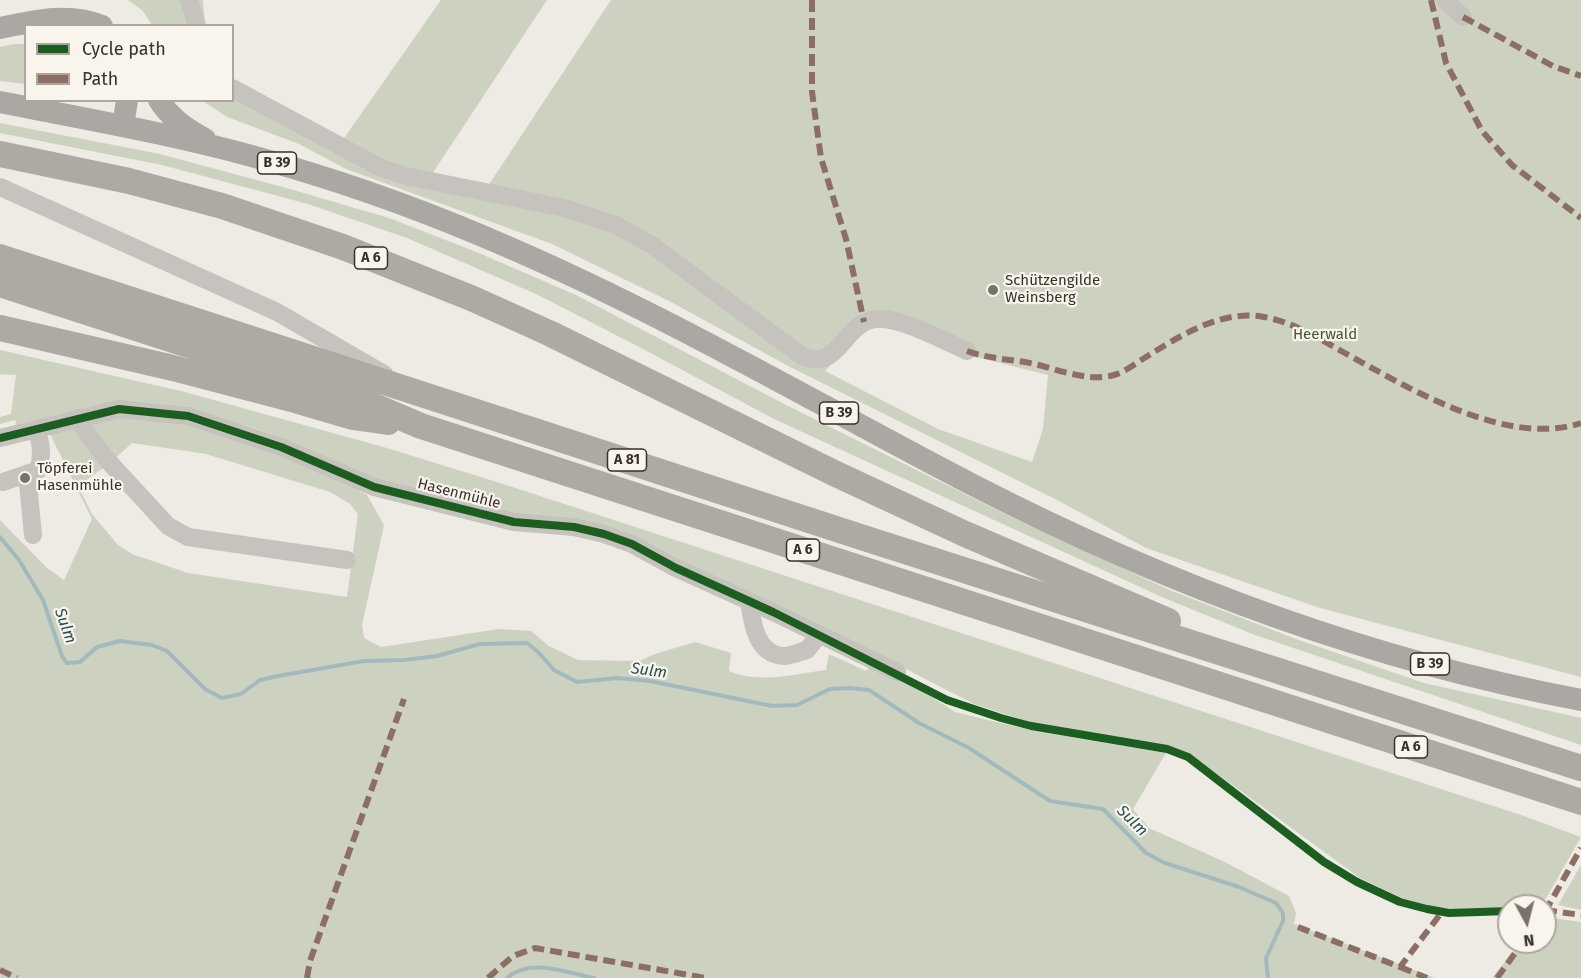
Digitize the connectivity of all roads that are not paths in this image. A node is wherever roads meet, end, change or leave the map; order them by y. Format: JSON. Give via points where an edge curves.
{"nodes":[{"id":1,"x":189,"y":0,"type":"edge"},
{"id":2,"x":1445,"y":0,"type":"edge"},
{"id":3,"x":1463,"y":16,"type":"dead end"},
{"id":4,"x":94,"y":24,"type":"edge"},
{"id":5,"x":196,"y":24,"type":"edge"},
{"id":6,"x":0,"y":28,"type":"edge"},
{"id":7,"x":234,"y":89,"type":"edge"},
{"id":8,"x":0,"y":102,"type":"edge"},
{"id":9,"x":128,"y":102,"type":"edge"},
{"id":10,"x":152,"y":102,"type":"edge"},
{"id":11,"x":160,"y":102,"type":"edge"},
{"id":12,"x":123,"y":126,"type":"junction"},
{"id":13,"x":222,"y":149,"type":"junction"},
{"id":14,"x":0,"y":154,"type":"edge"},
{"id":15,"x":0,"y":187,"type":"edge"},
{"id":16,"x":0,"y":257,"type":"edge"},
{"id":17,"x":0,"y":284,"type":"edge"},
{"id":18,"x":0,"y":328,"type":"edge"},
{"id":19,"x":967,"y":351,"type":"dead end"},
{"id":20,"x":414,"y":392,"type":"junction"},
{"id":21,"x":78,"y":418,"type":"junction"},
{"id":22,"x":421,"y":426,"type":"junction"},
{"id":23,"x":37,"y":430,"type":"junction"},
{"id":24,"x":0,"y":438,"type":"edge"},
{"id":25,"x":27,"y":474,"type":"junction"},
{"id":26,"x":3,"y":482,"type":"dead end"},
{"id":27,"x":33,"y":535,"type":"dead end"},
{"id":28,"x":347,"y":560,"type":"dead end"},
{"id":29,"x":749,"y":600,"type":"junction"},
{"id":30,"x":819,"y":635,"type":"junction"},
{"id":31,"x":1255,"y":663,"type":"junction"},
{"id":32,"x":897,"y":672,"type":"dead end"},
{"id":33,"x":1581,"y":700,"type":"edge"},
{"id":34,"x":1581,"y":768,"type":"edge"},
{"id":35,"x":1581,"y":802,"type":"edge"}],
"edges":[{"from":1,"to":5,"type":"street"},
{"from":2,"to":3,"type":"street"},
{"from":4,"to":6,"type":"main road","via":[[70,18]]},
{"from":7,"to":19,"type":"street","via":[[381,168],[564,208],[616,225],[653,246],[811,360],[825,358],[864,322],[874,319],[895,321]]},
{"from":8,"to":12,"type":"main road","number":"B 39"},
{"from":9,"to":12,"type":"main road"},
{"from":10,"to":12,"type":"main road","via":[[148,113]]},
{"from":11,"to":13,"type":"main road","via":[[177,121]]},
{"from":12,"to":13,"type":"main road","number":"B 39"},
{"from":13,"to":33,"type":"main road","number":"B 39","via":[[331,180],[505,245],[686,331],[984,490],[1090,542],[1216,595],[1358,644],[1465,674]]},
{"from":14,"to":31,"type":"highway","number":"A 6","via":[[129,181],[222,206],[343,247],[471,298],[825,469]]},
{"from":15,"to":20,"type":"street","via":[[277,312]]},
{"from":16,"to":20,"type":"highway","number":"A 81"},
{"from":17,"to":22,"type":"highway","via":[[362,401]]},
{"from":18,"to":22,"type":"highway","number":"A 6","via":[[183,371],[353,417]]},
{"from":20,"to":31,"type":"highway","number":"A 81"},
{"from":21,"to":23,"type":"street","name":"Hasenmühle"},
{"from":21,"to":28,"type":"street","via":[[110,463],[168,526],[188,537]]},
{"from":21,"to":29,"type":"street","name":"Hasenmühle","via":[[119,409],[188,416],[281,447],[374,487],[514,522],[604,534]]},
{"from":22,"to":35,"type":"highway","number":"A 6"},
{"from":23,"to":24,"type":"street","name":"Hasenmühle"},
{"from":23,"to":25,"type":"street","via":[[41,461],[38,470]]},
{"from":25,"to":26,"type":"street"},
{"from":25,"to":27,"type":"street"},
{"from":29,"to":30,"type":"street","name":"Hasenmühle"},
{"from":29,"to":30,"type":"street","via":[[752,625],[760,643],[770,653],[784,656],[807,650]]},
{"from":30,"to":32,"type":"street","name":"Hasenmühle"},
{"from":31,"to":34,"type":"highway","number":"A 6"}]}
